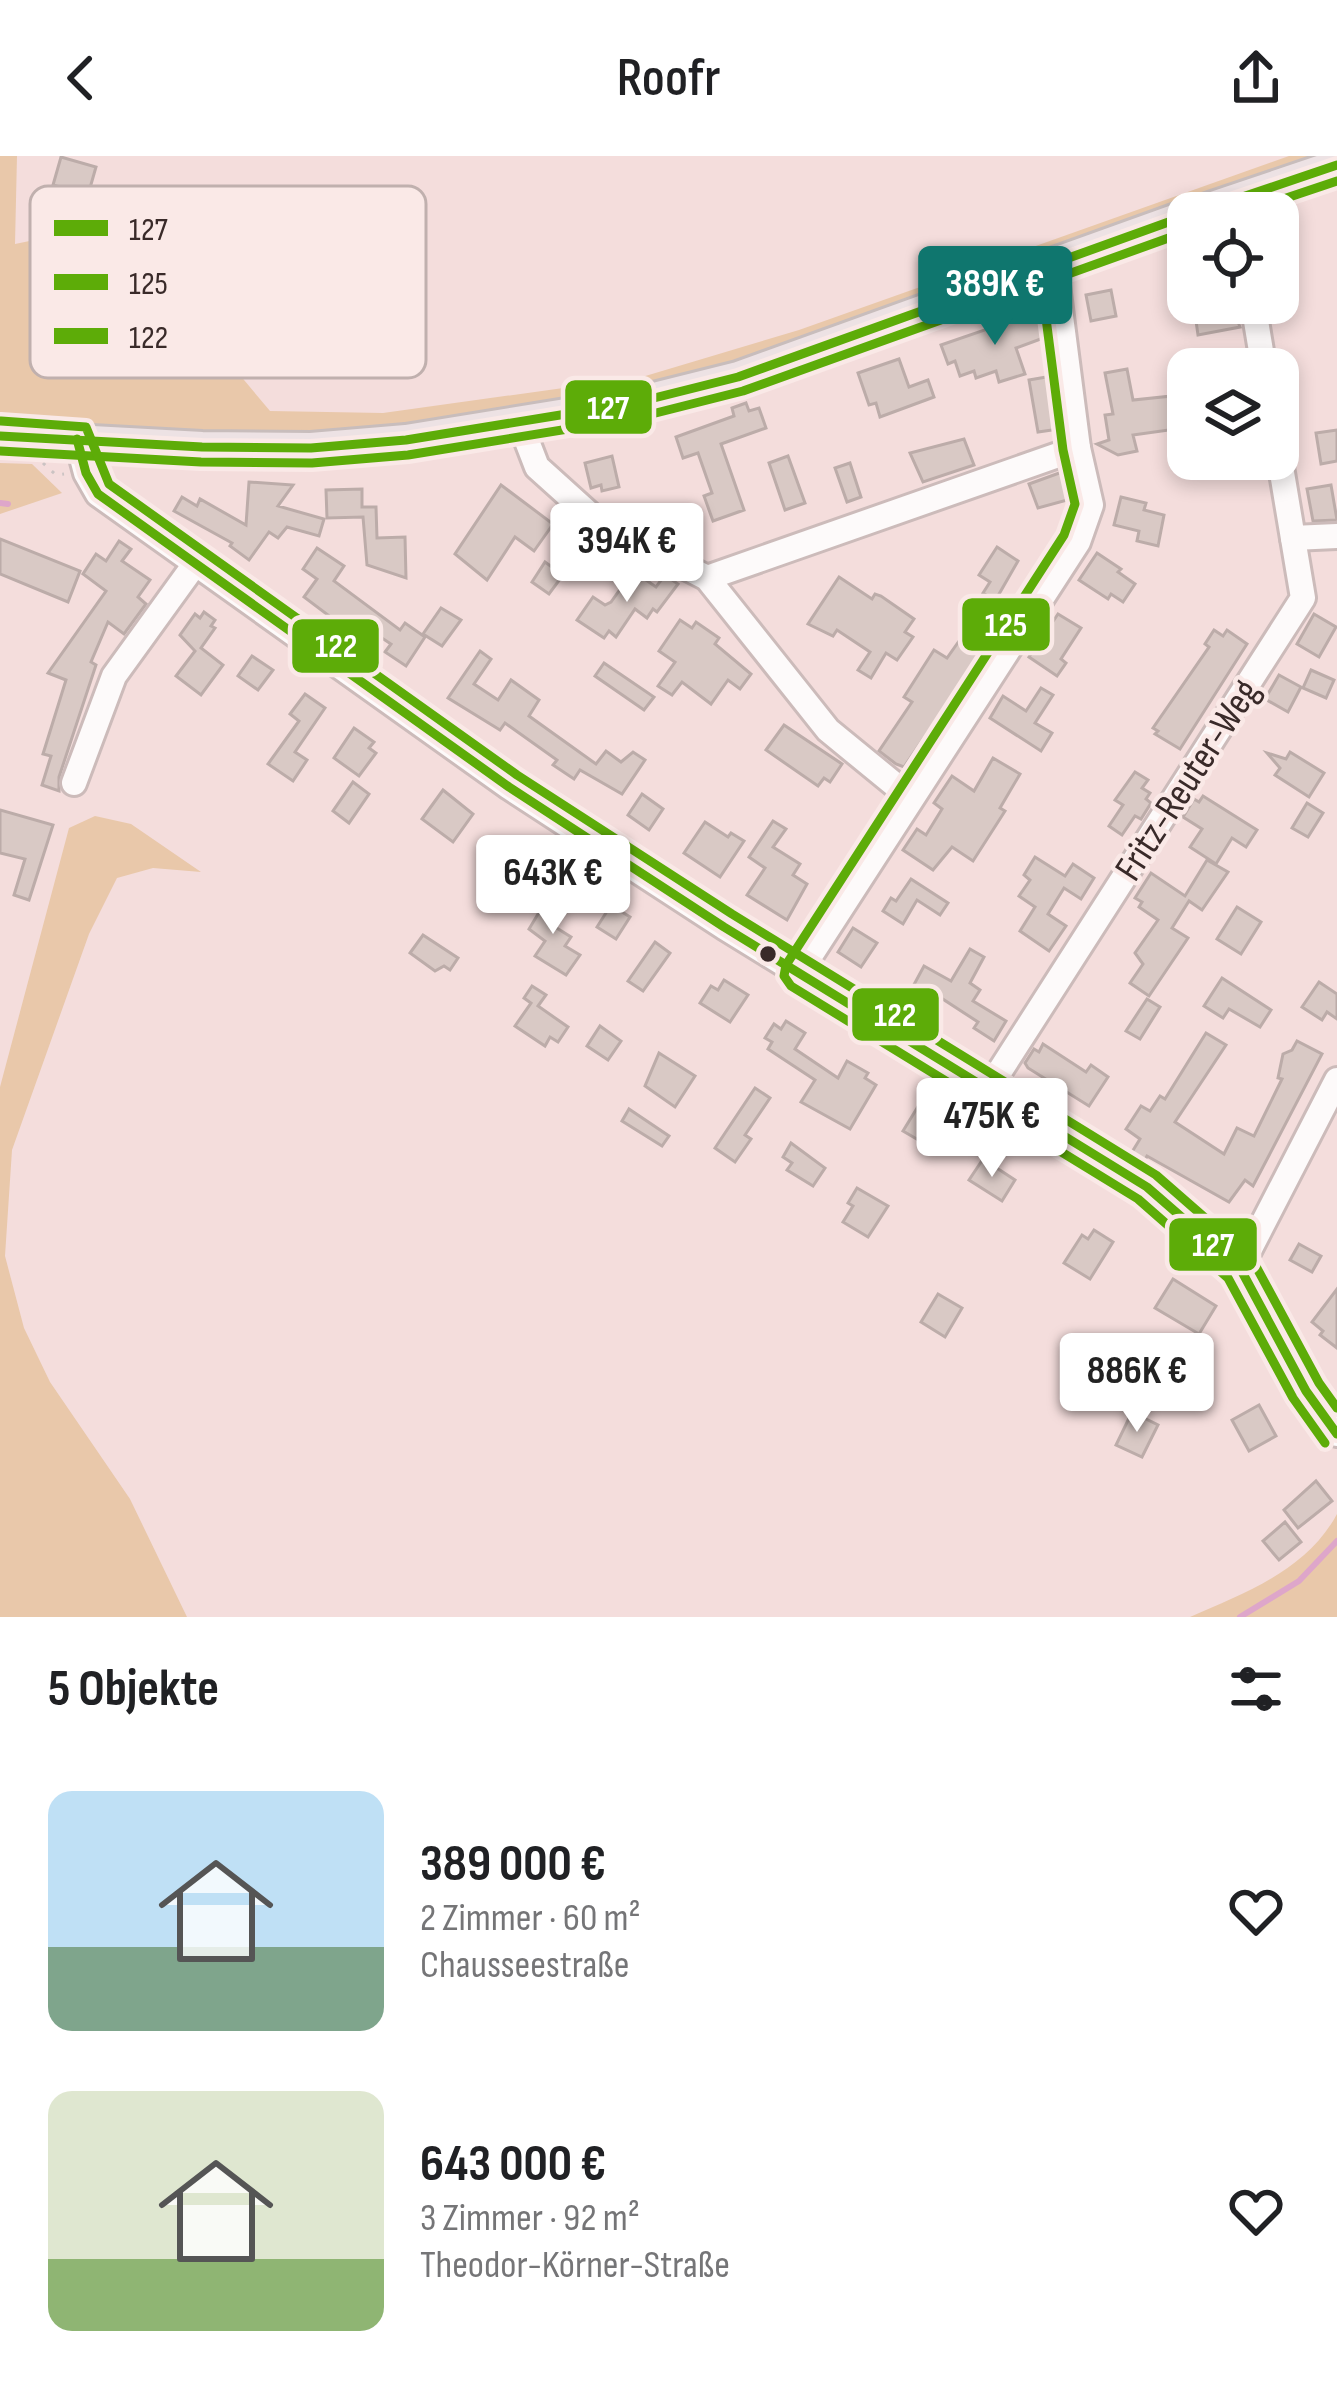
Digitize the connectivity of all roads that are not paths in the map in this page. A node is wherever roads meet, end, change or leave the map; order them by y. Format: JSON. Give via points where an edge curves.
{"nodes":[{"id":1,"x":1337,"y":165,"type":"edge"},
{"id":2,"x":1271,"y":192,"type":"edge"},
{"id":3,"x":1167,"y":223,"type":"edge"},
{"id":4,"x":1054,"y":262,"type":"junction"},
{"id":5,"x":520,"y":423,"type":"junction"},
{"id":6,"x":0,"y":436,"type":"edge"},
{"id":7,"x":77,"y":439,"type":"junction"},
{"id":8,"x":1078,"y":448,"type":"junction"},
{"id":9,"x":1283,"y":480,"type":"edge"},
{"id":10,"x":1337,"y":536,"type":"edge"},
{"id":11,"x":1293,"y":538,"type":"junction"},
{"id":12,"x":195,"y":564,"type":"junction"},
{"id":13,"x":707,"y":578,"type":"junction"},
{"id":14,"x":74,"y":783,"type":"dead end"},
{"id":15,"x":911,"y":798,"type":"junction"},
{"id":16,"x":800,"y":973,"type":"junction"},
{"id":17,"x":1337,"y":1080,"type":"edge"},
{"id":18,"x":989,"y":1088,"type":"junction"},
{"id":19,"x":1240,"y":1268,"type":"junction"},
{"id":20,"x":1337,"y":1435,"type":"edge"}],
"edges":[{"from":1,"to":2,"type":"main road"},
{"from":3,"to":4,"type":"main road"},
{"from":4,"to":5,"type":"main road","via":[[738,377]]},
{"from":4,"to":8,"type":"street"},
{"from":5,"to":7,"type":"main road","via":[[310,448]]},
{"from":5,"to":13,"type":"street","via":[[537,467],[598,522]]},
{"from":6,"to":7,"type":"main road"},
{"from":7,"to":12,"type":"street","via":[[98,494]]},
{"from":8,"to":13,"type":"street"},
{"from":8,"to":15,"type":"street","via":[[1090,505],[1078,542]]},
{"from":9,"to":11,"type":"street","name":"Fritz-Reuter-Weg"},
{"from":10,"to":11,"type":"street"},
{"from":11,"to":18,"type":"street","name":"Fritz-Reuter-Weg","via":[[1303,598]]},
{"from":12,"to":14,"type":"street","via":[[114,676]]},
{"from":12,"to":16,"type":"street","via":[[509,787]]},
{"from":13,"to":15,"type":"street","via":[[828,730]]},
{"from":15,"to":16,"type":"street"},
{"from":16,"to":18,"type":"street"},
{"from":17,"to":19,"type":"street"},
{"from":18,"to":19,"type":"street","via":[[1147,1187]]},
{"from":19,"to":20,"type":"street"}]}
